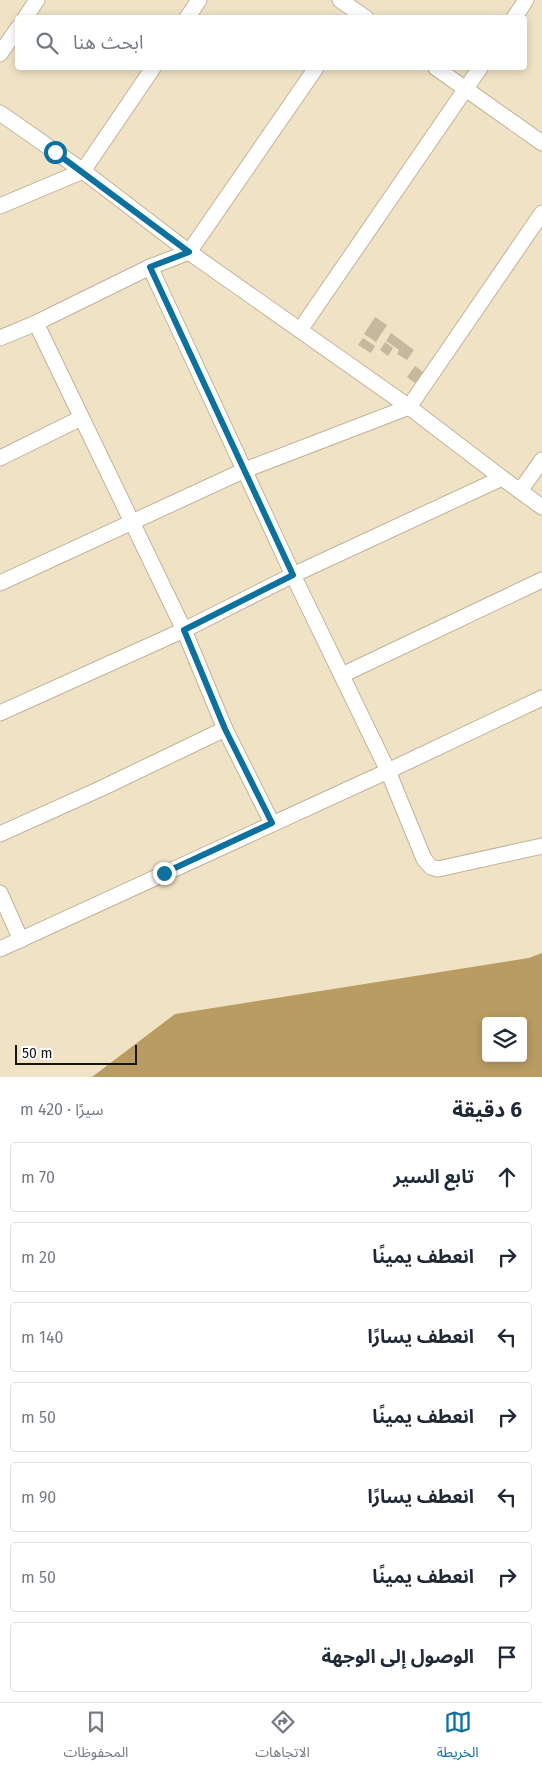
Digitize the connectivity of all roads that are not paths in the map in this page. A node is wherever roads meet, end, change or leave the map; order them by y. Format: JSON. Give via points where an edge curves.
{"nodes":[{"id":1,"x":36,"y":0,"type":"edge"},
{"id":2,"x":199,"y":0,"type":"edge"},
{"id":3,"x":340,"y":0,"type":"edge"},
{"id":4,"x":526,"y":0,"type":"edge"},
{"id":5,"x":359,"y":11,"type":"edge"},
{"id":6,"x":27,"y":15,"type":"edge"},
{"id":7,"x":189,"y":15,"type":"edge"},
{"id":8,"x":516,"y":15,"type":"edge"},
{"id":9,"x":15,"y":32,"type":"edge"},
{"id":10,"x":0,"y":54,"type":"edge"},
{"id":11,"x":152,"y":70,"type":"edge"},
{"id":12,"x":315,"y":70,"type":"edge"},
{"id":13,"x":439,"y":70,"type":"edge"},
{"id":14,"x":479,"y":70,"type":"edge"},
{"id":15,"x":466,"y":88,"type":"junction"},
{"id":16,"x":0,"y":113,"type":"edge"},
{"id":17,"x":542,"y":143,"type":"edge"},
{"id":18,"x":83,"y":171,"type":"junction"},
{"id":19,"x":0,"y":206,"type":"edge"},
{"id":20,"x":542,"y":213,"type":"edge"},
{"id":21,"x":189,"y":252,"type":"junction"},
{"id":22,"x":150,"y":267,"type":"junction"},
{"id":23,"x":36,"y":322,"type":"junction"},
{"id":24,"x":300,"y":330,"type":"junction"},
{"id":25,"x":0,"y":338,"type":"edge"},
{"id":26,"x":409,"y":407,"type":"junction"},
{"id":27,"x":81,"y":418,"type":"junction"},
{"id":28,"x":0,"y":458,"type":"edge"},
{"id":29,"x":542,"y":460,"type":"edge"},
{"id":30,"x":245,"y":470,"type":"junction"},
{"id":31,"x":502,"y":478,"type":"junction"},
{"id":32,"x":520,"y":491,"type":"junction"},
{"id":33,"x":542,"y":507,"type":"edge"},
{"id":34,"x":132,"y":523,"type":"junction"},
{"id":35,"x":293,"y":575,"type":"junction"},
{"id":36,"x":542,"y":580,"type":"edge"},
{"id":37,"x":0,"y":583,"type":"edge"},
{"id":38,"x":184,"y":630,"type":"junction"},
{"id":39,"x":342,"y":675,"type":"junction"},
{"id":40,"x":542,"y":698,"type":"edge"},
{"id":41,"x":0,"y":713,"type":"edge"},
{"id":42,"x":225,"y":729,"type":"junction"},
{"id":43,"x":388,"y":771,"type":"junction"},
{"id":44,"x":272,"y":823,"type":"junction"},
{"id":45,"x":0,"y":834,"type":"edge"},
{"id":46,"x":542,"y":846,"type":"edge"},
{"id":47,"x":0,"y":893,"type":"edge"},
{"id":48,"x":21,"y":940,"type":"junction"},
{"id":49,"x":0,"y":949,"type":"edge"}],
"edges":[{"from":1,"to":6,"type":"street"},
{"from":2,"to":7,"type":"street"},
{"from":3,"to":5,"type":"street"},
{"from":4,"to":8,"type":"street"},
{"from":9,"to":10,"type":"street"},
{"from":11,"to":18,"type":"street"},
{"from":12,"to":21,"type":"street"},
{"from":13,"to":15,"type":"street"},
{"from":14,"to":15,"type":"street"},
{"from":15,"to":17,"type":"street"},
{"from":15,"to":24,"type":"street"},
{"from":16,"to":18,"type":"street"},
{"from":18,"to":19,"type":"street"},
{"from":18,"to":21,"type":"street"},
{"from":20,"to":26,"type":"street"},
{"from":21,"to":22,"type":"street"},
{"from":21,"to":24,"type":"street"},
{"from":22,"to":23,"type":"street"},
{"from":22,"to":30,"type":"street"},
{"from":23,"to":25,"type":"street"},
{"from":23,"to":27,"type":"street"},
{"from":24,"to":26,"type":"street"},
{"from":26,"to":30,"type":"street"},
{"from":26,"to":31,"type":"street"},
{"from":27,"to":28,"type":"street"},
{"from":27,"to":34,"type":"street"},
{"from":29,"to":32,"type":"street"},
{"from":30,"to":34,"type":"street"},
{"from":30,"to":35,"type":"street"},
{"from":31,"to":32,"type":"street"},
{"from":31,"to":35,"type":"street"},
{"from":32,"to":33,"type":"street"},
{"from":34,"to":37,"type":"street"},
{"from":34,"to":38,"type":"street"},
{"from":35,"to":38,"type":"street"},
{"from":35,"to":39,"type":"street"},
{"from":36,"to":39,"type":"street"},
{"from":38,"to":41,"type":"street"},
{"from":38,"to":42,"type":"street"},
{"from":39,"to":43,"type":"street"},
{"from":40,"to":43,"type":"street"},
{"from":42,"to":44,"type":"street"},
{"from":42,"to":45,"type":"street"},
{"from":43,"to":44,"type":"street"},
{"from":43,"to":46,"type":"street","via":[[424,859],[431,867],[438,869]]},
{"from":44,"to":48,"type":"street"},
{"from":47,"to":48,"type":"street"},
{"from":48,"to":49,"type":"street"}]}
